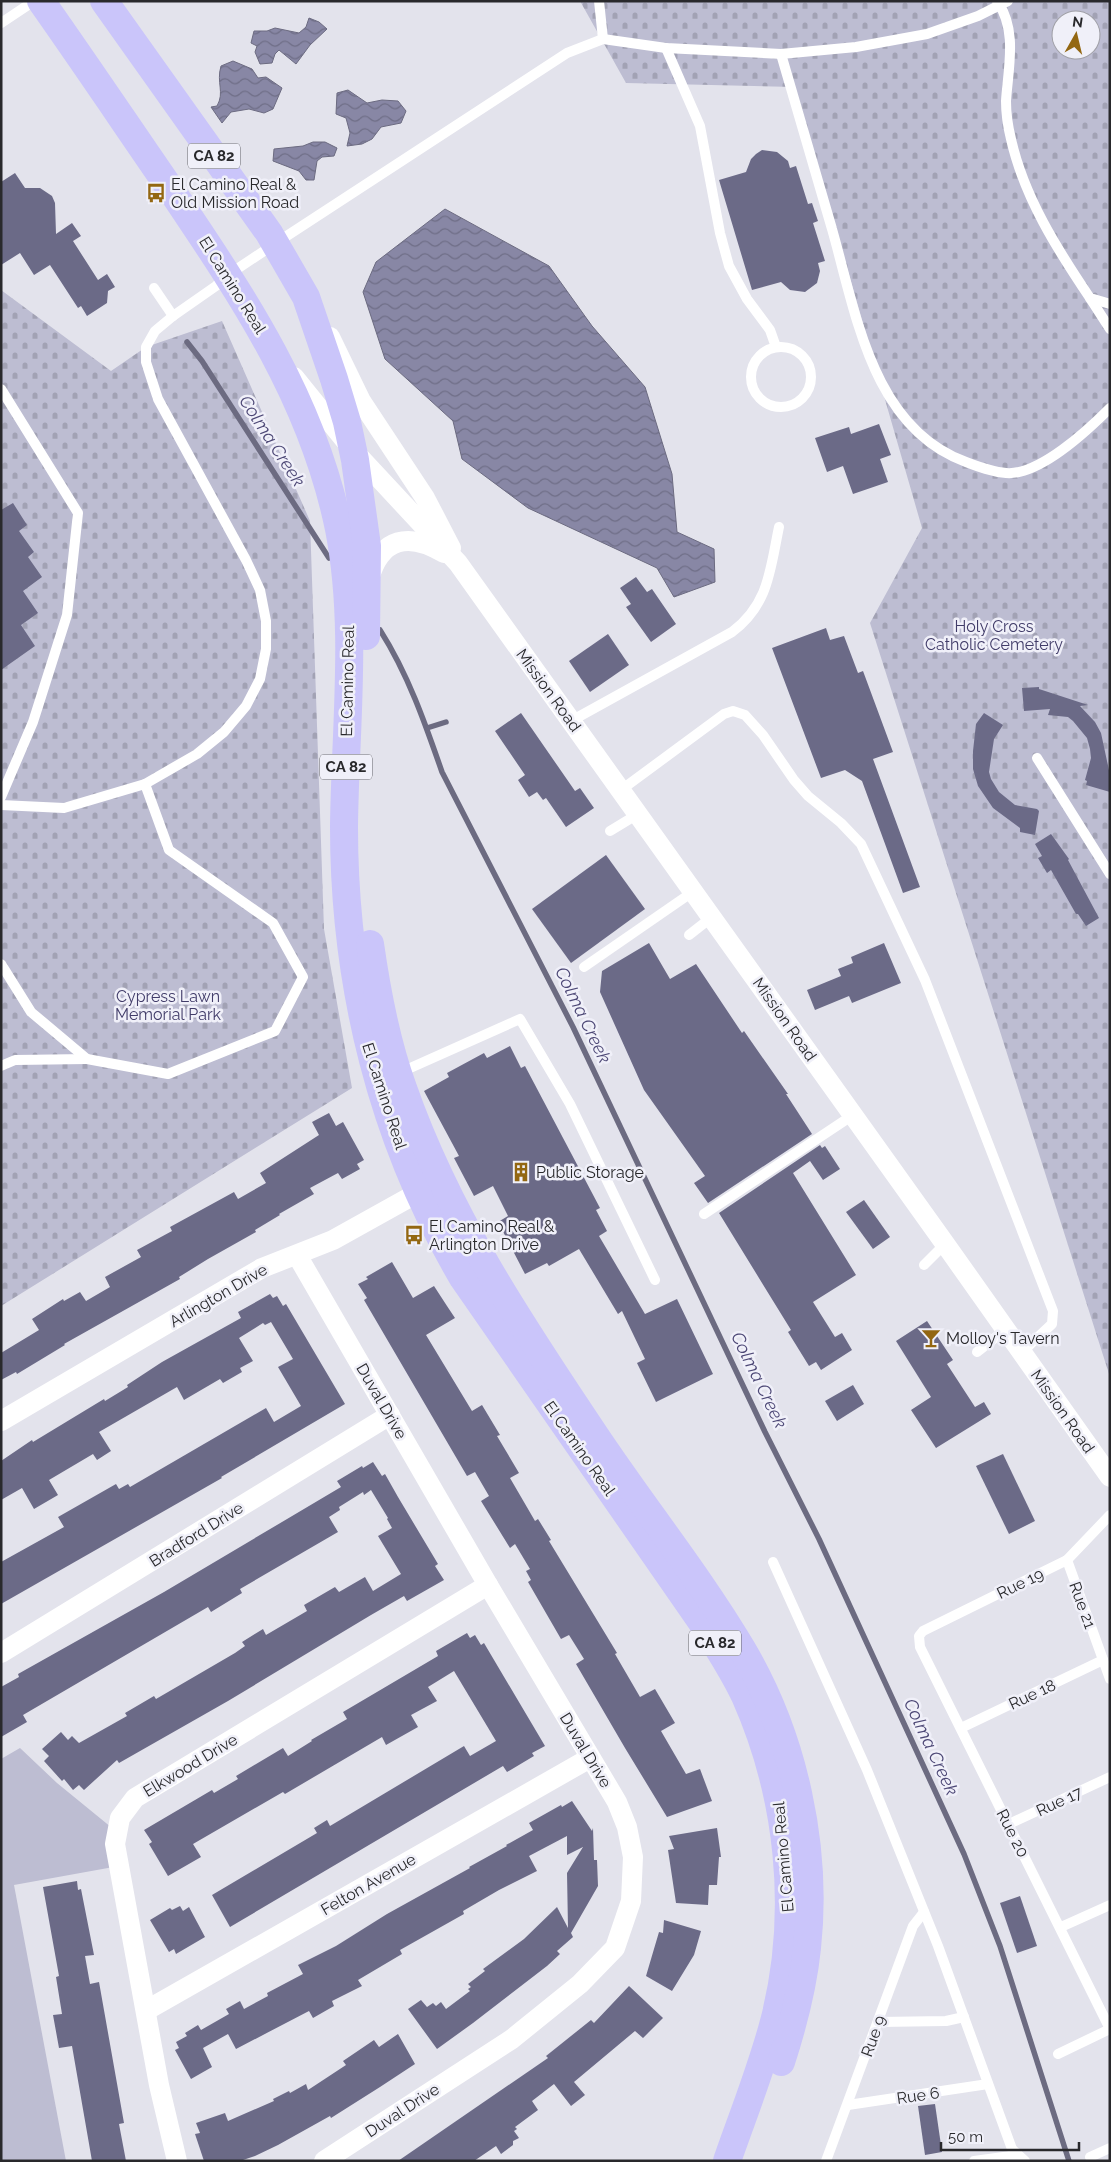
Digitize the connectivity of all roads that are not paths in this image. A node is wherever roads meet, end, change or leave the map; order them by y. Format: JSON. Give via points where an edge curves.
{"nodes":[{"id":1,"x":34,"y":1,"type":"edge"},
{"id":2,"x":41,"y":1,"type":"edge"},
{"id":3,"x":104,"y":1,"type":"edge"},
{"id":4,"x":599,"y":1,"type":"edge"},
{"id":5,"x":1002,"y":2,"type":"edge"},
{"id":6,"x":1,"y":23,"type":"edge"},
{"id":7,"x":603,"y":39,"type":"junction"},
{"id":8,"x":666,"y":48,"type":"junction"},
{"id":9,"x":782,"y":54,"type":"junction"},
{"id":10,"x":276,"y":243,"type":"junction"},
{"id":11,"x":228,"y":274,"type":"junction"},
{"id":12,"x":154,"y":288,"type":"dead end"},
{"id":13,"x":306,"y":297,"type":"junction"},
{"id":14,"x":1090,"y":298,"type":"junction"},
{"id":15,"x":1110,"y":304,"type":"edge"},
{"id":16,"x":173,"y":316,"type":"junction"},
{"id":17,"x":1110,"y":329,"type":"edge"},
{"id":18,"x":270,"y":346,"type":"junction"},
{"id":19,"x":776,"y":347,"type":"junction"},
{"id":20,"x":1,"y":389,"type":"edge"},
{"id":21,"x":1110,"y":408,"type":"edge"},
{"id":22,"x":352,"y":449,"type":"junction"},
{"id":23,"x":779,"y":527,"type":"dead end"},
{"id":24,"x":458,"y":563,"type":"junction"},
{"id":25,"x":368,"y":584,"type":"junction"},
{"id":26,"x":571,"y":721,"type":"junction"},
{"id":27,"x":1037,"y":758,"type":"dead end"},
{"id":28,"x":145,"y":784,"type":"junction"},
{"id":29,"x":621,"y":790,"type":"junction"},
{"id":30,"x":1,"y":797,"type":"edge"},
{"id":31,"x":1,"y":804,"type":"edge"},
{"id":32,"x":638,"y":814,"type":"junction"},
{"id":33,"x":610,"y":831,"type":"dead end"},
{"id":34,"x":1110,"y":874,"type":"edge"},
{"id":35,"x":694,"y":891,"type":"junction"},
{"id":36,"x":712,"y":917,"type":"junction"},
{"id":37,"x":689,"y":935,"type":"dead end"},
{"id":38,"x":1,"y":964,"type":"edge"},
{"id":39,"x":584,"y":967,"type":"dead end"},
{"id":40,"x":87,"y":1059,"type":"junction"},
{"id":41,"x":1,"y":1066,"type":"edge"},
{"id":42,"x":398,"y":1074,"type":"junction"},
{"id":43,"x":854,"y":1115,"type":"junction"},
{"id":44,"x":429,"y":1186,"type":"junction"},
{"id":45,"x":704,"y":1214,"type":"dead end"},
{"id":46,"x":945,"y":1244,"type":"junction"},
{"id":47,"x":297,"y":1255,"type":"junction"},
{"id":48,"x":924,"y":1265,"type":"dead end"},
{"id":49,"x":654,"y":1280,"type":"dead end"},
{"id":50,"x":1005,"y":1330,"type":"junction"},
{"id":51,"x":977,"y":1352,"type":"dead end"},
{"id":52,"x":1021,"y":1352,"type":"junction"},
{"id":53,"x":390,"y":1415,"type":"junction"},
{"id":54,"x":1,"y":1421,"type":"edge"},
{"id":55,"x":1110,"y":1477,"type":"edge"},
{"id":56,"x":1110,"y":1515,"type":"edge"},
{"id":57,"x":1067,"y":1560,"type":"junction"},
{"id":58,"x":773,"y":1562,"type":"dead end"},
{"id":59,"x":488,"y":1585,"type":"junction"},
{"id":60,"x":919,"y":1636,"type":"joint"},
{"id":61,"x":1,"y":1653,"type":"edge"},
{"id":62,"x":1103,"y":1660,"type":"junction"},
{"id":63,"x":1110,"y":1678,"type":"edge"},
{"id":64,"x":961,"y":1728,"type":"junction"},
{"id":65,"x":590,"y":1758,"type":"junction"},
{"id":66,"x":1110,"y":1777,"type":"edge"},
{"id":67,"x":1009,"y":1824,"type":"junction"},
{"id":68,"x":1110,"y":1904,"type":"edge"},
{"id":69,"x":924,"y":1912,"type":"junction"},
{"id":70,"x":1060,"y":1927,"type":"junction"},
{"id":71,"x":147,"y":2010,"type":"junction"},
{"id":72,"x":964,"y":2017,"type":"junction"},
{"id":73,"x":878,"y":2022,"type":"junction"},
{"id":74,"x":1110,"y":2029,"type":"edge"},
{"id":75,"x":1058,"y":2054,"type":"dead end"},
{"id":76,"x":988,"y":2084,"type":"junction"},
{"id":77,"x":848,"y":2105,"type":"junction"},
{"id":78,"x":1110,"y":2148,"type":"edge"},
{"id":79,"x":1090,"y":2157,"type":"dead end"},
{"id":80,"x":1021,"y":2158,"type":"edge"},
{"id":81,"x":177,"y":2161,"type":"edge"},
{"id":82,"x":324,"y":2161,"type":"edge"},
{"id":83,"x":727,"y":2161,"type":"edge"},
{"id":84,"x":747,"y":2161,"type":"edge"},
{"id":85,"x":826,"y":2161,"type":"edge"},
{"id":86,"x":974,"y":2161,"type":"edge"}],
"edges":[{"from":1,"to":6,"type":"lane"},
{"from":2,"to":11,"type":"main road","name":"El Camino Real","number":"CA 82"},
{"from":3,"to":10,"type":"main road","name":"El Camino Real","number":"CA 82"},
{"from":4,"to":7,"type":"lane"},
{"from":5,"to":9,"type":"lane","via":[[978,16],[927,34],[856,48]]},
{"from":5,"to":14,"type":"lane","via":[[1009,36],[1007,119],[1016,157],[1040,218]]},
{"from":7,"to":8,"type":"lane"},
{"from":7,"to":10,"type":"lane","via":[[567,53]]},
{"from":8,"to":9,"type":"lane"},
{"from":8,"to":19,"type":"lane","via":[[700,126],[718,224],[730,266],[747,299],[770,330]]},
{"from":9,"to":21,"type":"lane","via":[[868,352],[888,397],[916,431],[936,448],[960,460],[1008,473],[1047,460]]},
{"from":10,"to":11,"type":"lane"},
{"from":10,"to":13,"type":"main road","name":"El Camino Real","number":"CA 82"},
{"from":11,"to":16,"type":"lane"},
{"from":11,"to":18,"type":"main road","name":"El Camino Real","number":"CA 82"},
{"from":12,"to":16,"type":"lane"},
{"from":13,"to":22,"type":"main road","name":"El Camino Real","number":"CA 82","via":[[334,379]]},
{"from":13,"to":24,"type":"street","name":"Mission Road","via":[[337,350],[361,401],[439,522]]},
{"from":14,"to":15,"type":"lane"},
{"from":14,"to":17,"type":"lane"},
{"from":16,"to":28,"type":"lane","via":[[155,331],[146,346],[150,381],[260,590],[266,621],[266,649],[260,679],[246,706],[224,732],[198,754]]},
{"from":18,"to":22,"type":"street","name":"Mission Road"},
{"from":18,"to":44,"type":"main road","name":"El Camino Real","number":"CA 82","via":[[297,397],[318,450],[342,545],[349,627],[345,865],[354,971],[365,1032],[381,1094]]},
{"from":19,"to":19,"type":"lane","via":[[760,354],[755,362],[751,370],[752,387],[762,402],[779,408],[788,407],[809,391],[810,367],[794,349]]},
{"from":20,"to":30,"type":"lane","via":[[78,514],[68,614],[33,722]]},
{"from":22,"to":24,"type":"street","name":"Mission Road"},
{"from":22,"to":25,"type":"main road","name":"El Camino Real","number":"CA 82","via":[[365,528]]},
{"from":23,"to":26,"type":"lane","via":[[762,596],[744,622],[732,632]]},
{"from":24,"to":25,"type":"street","name":"Mission Road","via":[[430,546],[404,540],[390,545],[381,554]]},
{"from":24,"to":26,"type":"street","name":"Mission Road"},
{"from":25,"to":42,"type":"main road","name":"El Camino Real","number":"CA 82","via":[[362,790],[363,882],[374,976]]},
{"from":26,"to":29,"type":"street","name":"Mission Road"},
{"from":27,"to":34,"type":"lane"},
{"from":28,"to":31,"type":"lane","via":[[64,808]]},
{"from":28,"to":40,"type":"lane","via":[[169,850],[273,922],[302,977],[275,1031],[168,1074]]},
{"from":29,"to":32,"type":"street","name":"Mission Road"},
{"from":29,"to":52,"type":"lane","via":[[724,714],[733,711],[745,715],[808,796],[861,844],[925,980],[1053,1311],[1052,1324]]},
{"from":32,"to":33,"type":"lane"},
{"from":32,"to":35,"type":"street","name":"Mission Road"},
{"from":35,"to":36,"type":"street","name":"Mission Road"},
{"from":35,"to":39,"type":"lane"},
{"from":36,"to":37,"type":"lane"},
{"from":36,"to":43,"type":"street","name":"Mission Road"},
{"from":38,"to":40,"type":"lane","via":[[31,1012]]},
{"from":40,"to":41,"type":"lane","via":[[14,1060]]},
{"from":42,"to":44,"type":"main road","name":"El Camino Real","number":"CA 82","via":[[424,1142]]},
{"from":42,"to":49,"type":"lane","via":[[520,1019],[570,1104]]},
{"from":43,"to":45,"type":"lane"},
{"from":43,"to":46,"type":"street","name":"Mission Road"},
{"from":44,"to":47,"type":"street","name":"Arlington Drive","via":[[333,1240]]},
{"from":44,"to":83,"type":"main road","name":"El Camino Real","number":"CA 82","via":[[437,1235],[463,1278],[725,1658],[759,1730],[769,1762],[785,1842],[788,1947],[775,2015]]},
{"from":44,"to":84,"type":"main road","name":"El Camino Real","number":"CA 82","via":[[462,1223],[486,1266],[590,1427],[720,1613],[763,1688],[778,1723],[789,1757],[802,1820],[808,1872],[808,1946],[795,2016]]},
{"from":46,"to":48,"type":"lane"},
{"from":46,"to":50,"type":"street","name":"Mission Road"},
{"from":47,"to":53,"type":"street","name":"Duval Drive"},
{"from":47,"to":54,"type":"street","name":"Arlington Drive","via":[[262,1268]]},
{"from":50,"to":51,"type":"lane"},
{"from":50,"to":52,"type":"street","name":"Mission Road"},
{"from":52,"to":55,"type":"street","name":"Mission Road"},
{"from":53,"to":59,"type":"street","name":"Duval Drive"},
{"from":53,"to":61,"type":"street","name":"Bradford Drive"},
{"from":56,"to":57,"type":"lane","name":"Rue 19"},
{"from":57,"to":60,"type":"lane","name":"Rue 19","via":[[922,1631]]},
{"from":57,"to":62,"type":"lane","name":"Rue 21"},
{"from":58,"to":69,"type":"lane","via":[[867,1770]]},
{"from":59,"to":65,"type":"street","name":"Duval Drive"},
{"from":59,"to":71,"type":"street","name":"Elkwood Drive","via":[[135,1798],[120,1818],[115,1844]]},
{"from":60,"to":64,"type":"lane","name":"Rue 20","via":[[920,1647]]},
{"from":62,"to":63,"type":"lane","name":"Rue 21"},
{"from":62,"to":64,"type":"lane","name":"Rue 18"},
{"from":64,"to":67,"type":"lane","name":"Rue 20"},
{"from":65,"to":71,"type":"street","name":"Felton Avenue"},
{"from":65,"to":82,"type":"street","name":"Duval Drive","via":[[617,1802],[627,1827],[633,1857],[632,1901],[615,1948],[580,1984],[512,2039]]},
{"from":66,"to":67,"type":"lane","name":"Rue 17"},
{"from":67,"to":70,"type":"lane","name":"Rue 20"},
{"from":68,"to":70,"type":"lane"},
{"from":69,"to":72,"type":"lane"},
{"from":69,"to":73,"type":"lane","name":"Rue 9","via":[[913,1926]]},
{"from":70,"to":74,"type":"lane","name":"Rue 20"},
{"from":71,"to":81,"type":"street","name":"Elkwood Drive","via":[[159,2085]]},
{"from":72,"to":73,"type":"lane","via":[[946,2022]]},
{"from":72,"to":76,"type":"lane"},
{"from":73,"to":77,"type":"lane","name":"Rue 9"},
{"from":74,"to":75,"type":"lane"},
{"from":76,"to":77,"type":"lane","name":"Rue 6"},
{"from":76,"to":80,"type":"lane","via":[[1012,2149]]},
{"from":77,"to":85,"type":"lane","name":"Rue 9"},
{"from":78,"to":79,"type":"lane"},
{"from":80,"to":86,"type":"lane"}]}
